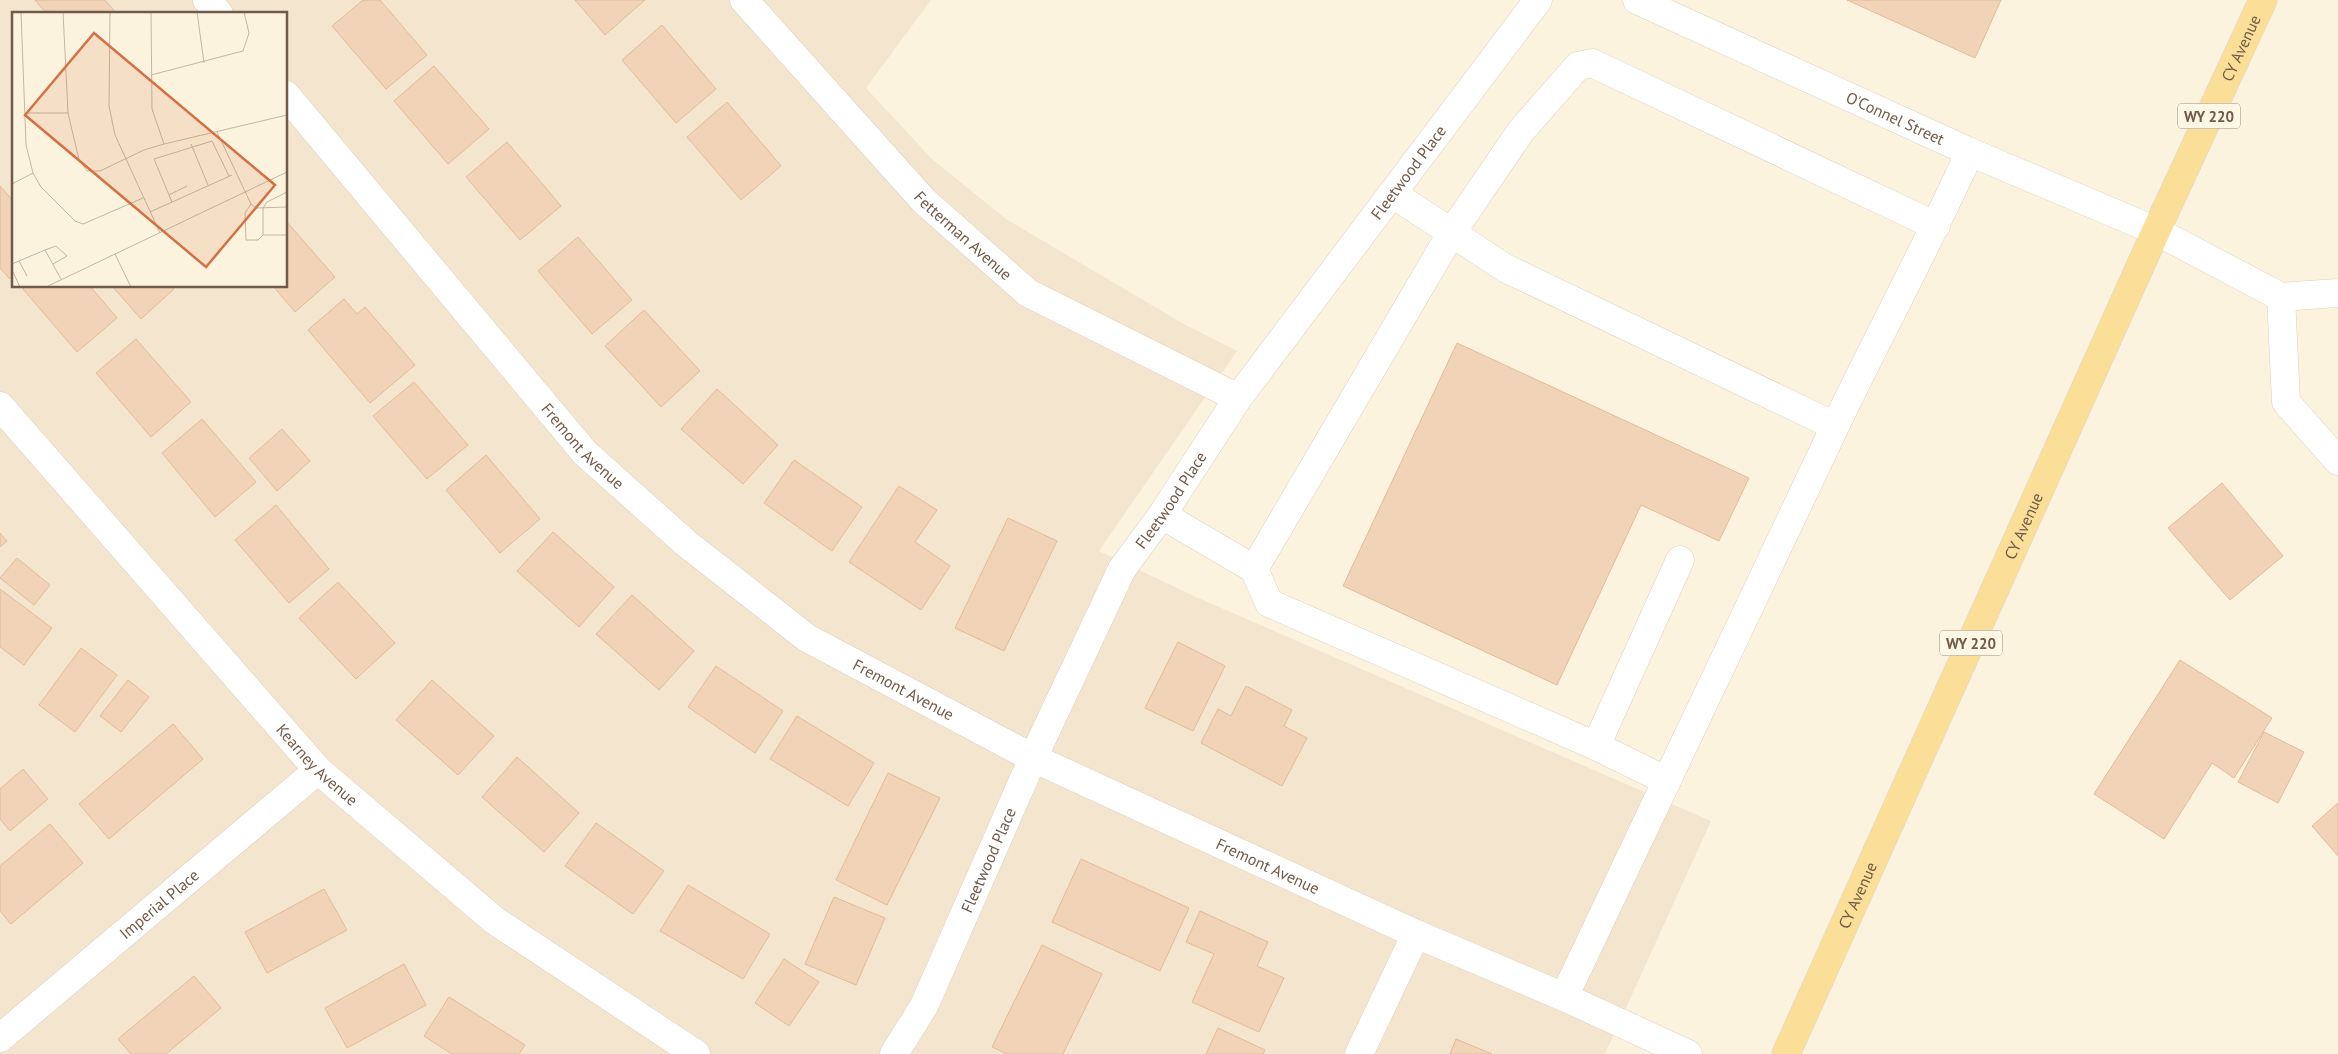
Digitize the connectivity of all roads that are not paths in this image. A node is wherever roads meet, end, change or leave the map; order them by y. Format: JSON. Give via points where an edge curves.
{"nodes":[{"id":1,"x":207,"y":0,"type":"edge"},
{"id":2,"x":744,"y":0,"type":"edge"},
{"id":3,"x":1538,"y":0,"type":"edge"},
{"id":4,"x":1637,"y":0,"type":"edge"},
{"id":5,"x":2263,"y":0,"type":"edge"},
{"id":6,"x":217,"y":12,"type":"edge"},
{"id":7,"x":288,"y":97,"type":"edge"},
{"id":8,"x":1970,"y":152,"type":"junction"},
{"id":9,"x":1392,"y":194,"type":"junction"},
{"id":10,"x":1936,"y":226,"type":"junction"},
{"id":11,"x":2156,"y":231,"type":"junction"},
{"id":12,"x":1452,"y":232,"type":"junction"},
{"id":13,"x":2338,"y":293,"type":"edge"},
{"id":14,"x":2281,"y":296,"type":"junction"},
{"id":15,"x":1238,"y":398,"type":"junction"},
{"id":16,"x":0,"y":406,"type":"edge"},
{"id":17,"x":1835,"y":426,"type":"junction"},
{"id":18,"x":2338,"y":461,"type":"edge"},
{"id":19,"x":1162,"y":516,"type":"junction"},
{"id":20,"x":1680,"y":560,"type":"dead end"},
{"id":21,"x":1254,"y":569,"type":"junction"},
{"id":22,"x":1596,"y":746,"type":"junction"},
{"id":23,"x":1033,"y":758,"type":"junction"},
{"id":24,"x":318,"y":770,"type":"junction"},
{"id":25,"x":1666,"y":781,"type":"junction"},
{"id":26,"x":1416,"y":934,"type":"junction"},
{"id":27,"x":1564,"y":997,"type":"junction"},
{"id":28,"x":0,"y":1039,"type":"edge"},
{"id":29,"x":12,"y":1054,"type":"edge"},
{"id":30,"x":696,"y":1054,"type":"edge"},
{"id":31,"x":894,"y":1054,"type":"edge"},
{"id":32,"x":1359,"y":1054,"type":"edge"},
{"id":33,"x":1688,"y":1054,"type":"edge"},
{"id":34,"x":1786,"y":1054,"type":"edge"}],
"edges":[{"from":1,"to":6,"type":"street"},
{"from":2,"to":15,"type":"street","name":"Fetterman Avenue","via":[[924,201],[1028,293]]},
{"from":3,"to":9,"type":"street","name":"Fleetwood Place"},
{"from":4,"to":8,"type":"street","name":"O'Connel Street"},
{"from":5,"to":11,"type":"main road","name":"CY Avenue","number":"WY 220"},
{"from":7,"to":23,"type":"street","name":"Fremont Avenue","via":[[586,453],[687,544],[807,638]]},
{"from":8,"to":10,"type":"street"},
{"from":8,"to":11,"type":"street","name":"O'Connel Street"},
{"from":9,"to":12,"type":"street"},
{"from":9,"to":15,"type":"street","name":"Fleetwood Place"},
{"from":10,"to":12,"type":"street","via":[[1592,63],[1578,66],[1521,131]]},
{"from":10,"to":17,"type":"street","via":[[1888,315]]},
{"from":11,"to":14,"type":"street","name":"O'Connel Street"},
{"from":11,"to":34,"type":"main road","name":"CY Avenue","number":"WY 220"},
{"from":12,"to":17,"type":"street","via":[[1505,268]]},
{"from":12,"to":21,"type":"street"},
{"from":13,"to":14,"type":"street"},
{"from":14,"to":18,"type":"street","via":[[2286,402]]},
{"from":15,"to":19,"type":"street","name":"Fleetwood Place"},
{"from":16,"to":24,"type":"street","name":"Kearney Avenue"},
{"from":17,"to":25,"type":"street"},
{"from":19,"to":21,"type":"street"},
{"from":19,"to":23,"type":"street","name":"Fleetwood Place","via":[[1122,569]]},
{"from":20,"to":22,"type":"street"},
{"from":21,"to":22,"type":"street","via":[[1269,603]]},
{"from":22,"to":25,"type":"street"},
{"from":23,"to":26,"type":"street","name":"Fremont Avenue"},
{"from":23,"to":31,"type":"street","name":"Fleetwood Place","via":[[924,1006]]},
{"from":24,"to":28,"type":"street","name":"Imperial Place"},
{"from":24,"to":30,"type":"street","name":"Kearney Avenue","via":[[494,920]]},
{"from":25,"to":27,"type":"street"},
{"from":26,"to":27,"type":"street","name":"Fremont Avenue"},
{"from":26,"to":32,"type":"street"},
{"from":27,"to":33,"type":"street","name":"Fremont Avenue"},
{"from":28,"to":29,"type":"street"}]}
